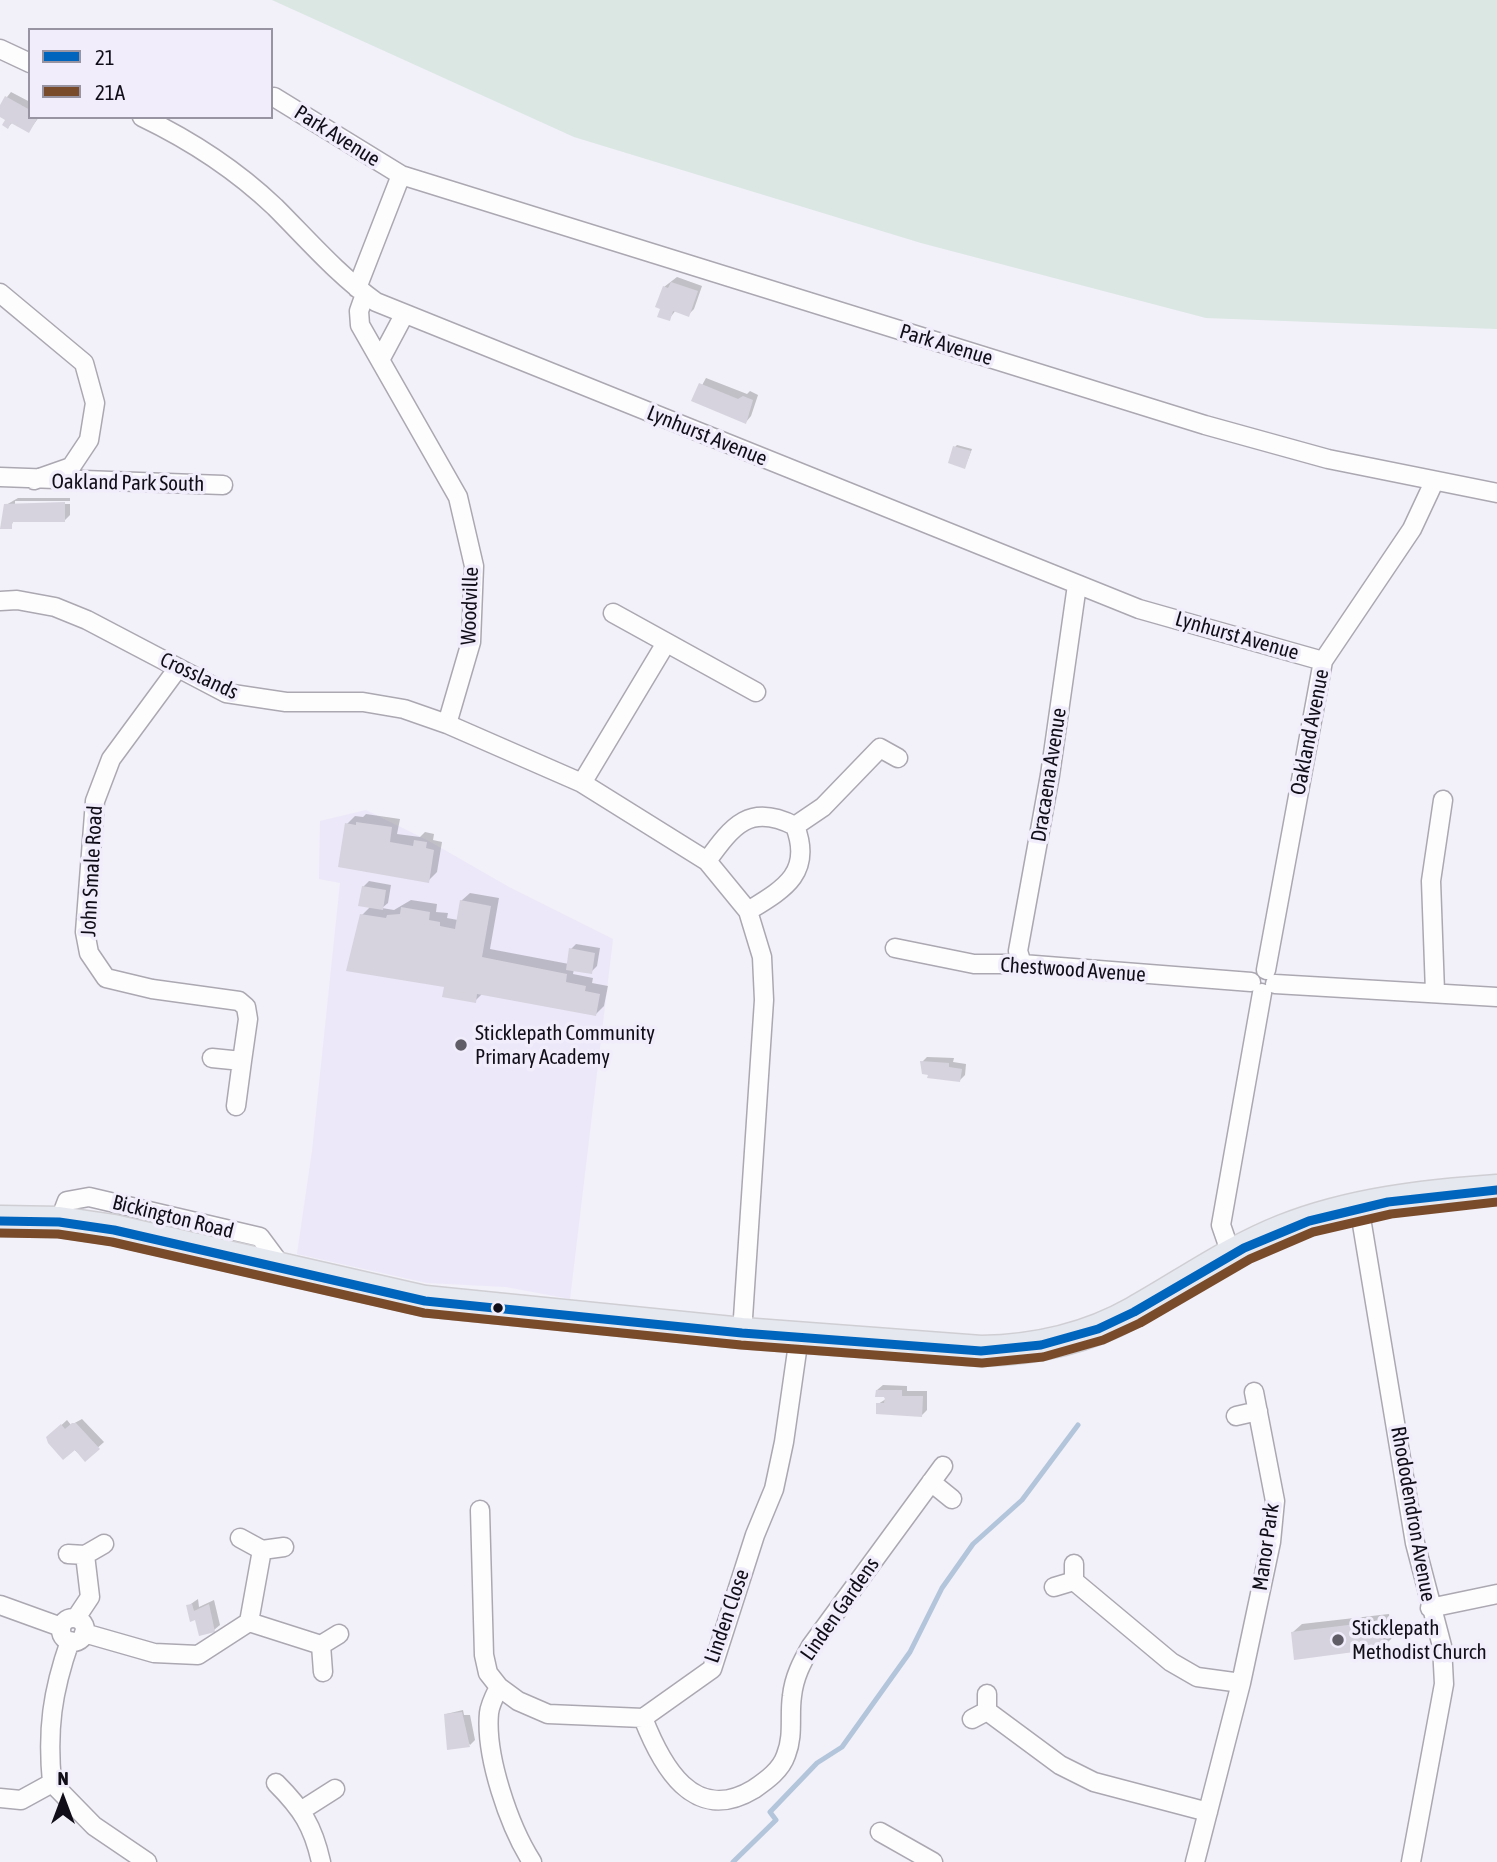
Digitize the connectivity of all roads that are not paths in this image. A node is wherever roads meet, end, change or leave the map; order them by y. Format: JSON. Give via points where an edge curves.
{"nodes":[{"id":1,"x":0,"y":49,"type":"edge"},
{"id":2,"x":28,"y":62,"type":"edge"},
{"id":3,"x":274,"y":97,"type":"dead end"},
{"id":4,"x":146,"y":119,"type":"edge"},
{"id":5,"x":401,"y":175,"type":"junction"},
{"id":6,"x":361,"y":291,"type":"junction"},
{"id":7,"x":0,"y":293,"type":"edge"},
{"id":8,"x":404,"y":315,"type":"junction"},
{"id":9,"x":380,"y":360,"type":"junction"},
{"id":10,"x":0,"y":478,"type":"edge"},
{"id":11,"x":34,"y":480,"type":"junction"},
{"id":12,"x":1434,"y":482,"type":"junction"},
{"id":13,"x":223,"y":485,"type":"dead end"},
{"id":14,"x":1497,"y":493,"type":"edge"},
{"id":15,"x":1077,"y":585,"type":"junction"},
{"id":16,"x":0,"y":601,"type":"edge"},
{"id":17,"x":612,"y":612,"type":"dead end"},
{"id":18,"x":666,"y":643,"type":"junction"},
{"id":19,"x":1323,"y":660,"type":"junction"},
{"id":20,"x":178,"y":668,"type":"junction"},
{"id":21,"x":757,"y":692,"type":"dead end"},
{"id":22,"x":447,"y":724,"type":"junction"},
{"id":23,"x":898,"y":758,"type":"dead end"},
{"id":24,"x":582,"y":783,"type":"junction"},
{"id":25,"x":1443,"y":800,"type":"dead end"},
{"id":26,"x":795,"y":826,"type":"junction"},
{"id":27,"x":707,"y":861,"type":"junction"},
{"id":28,"x":748,"y":911,"type":"junction"},
{"id":29,"x":895,"y":948,"type":"dead end"},
{"id":30,"x":1022,"y":964,"type":"junction"},
{"id":31,"x":1263,"y":982,"type":"junction"},
{"id":32,"x":1435,"y":992,"type":"junction"},
{"id":33,"x":1497,"y":997,"type":"edge"},
{"id":34,"x":212,"y":1058,"type":"dead end"},
{"id":35,"x":242,"y":1061,"type":"junction"},
{"id":36,"x":236,"y":1106,"type":"dead end"},
{"id":37,"x":1497,"y":1190,"type":"edge"},
{"id":38,"x":1359,"y":1206,"type":"junction"},
{"id":39,"x":0,"y":1221,"type":"edge"},
{"id":40,"x":1231,"y":1254,"type":"junction"},
{"id":41,"x":742,"y":1333,"type":"junction"},
{"id":42,"x":799,"y":1337,"type":"junction"},
{"id":43,"x":1254,"y":1392,"type":"dead end"},
{"id":44,"x":1258,"y":1411,"type":"junction"},
{"id":45,"x":1237,"y":1416,"type":"dead end"},
{"id":46,"x":943,"y":1466,"type":"dead end"},
{"id":47,"x":931,"y":1482,"type":"junction"},
{"id":48,"x":952,"y":1499,"type":"dead end"},
{"id":49,"x":480,"y":1510,"type":"dead end"},
{"id":50,"x":240,"y":1538,"type":"dead end"},
{"id":51,"x":104,"y":1544,"type":"dead end"},
{"id":52,"x":284,"y":1547,"type":"dead end"},
{"id":53,"x":262,"y":1549,"type":"junction"},
{"id":54,"x":1054,"y":1587,"type":"dead end"},
{"id":55,"x":1497,"y":1594,"type":"edge"},
{"id":56,"x":0,"y":1605,"type":"edge"},
{"id":57,"x":1430,"y":1608,"type":"junction"},
{"id":58,"x":249,"y":1622,"type":"junction"},
{"id":59,"x":73,"y":1630,"type":"junction"},
{"id":60,"x":339,"y":1634,"type":"dead end"},
{"id":61,"x":321,"y":1645,"type":"junction"},
{"id":62,"x":323,"y":1672,"type":"dead end"},
{"id":63,"x":1241,"y":1683,"type":"junction"},
{"id":64,"x":499,"y":1687,"type":"junction"},
{"id":65,"x":982,"y":1708,"type":"dead end"},
{"id":66,"x":643,"y":1718,"type":"junction"},
{"id":67,"x":51,"y":1783,"type":"junction"},
{"id":68,"x":276,"y":1783,"type":"dead end"},
{"id":69,"x":335,"y":1789,"type":"dead end"},
{"id":70,"x":0,"y":1798,"type":"edge"},
{"id":71,"x":302,"y":1810,"type":"junction"},
{"id":72,"x":1208,"y":1812,"type":"junction"},
{"id":73,"x":880,"y":1832,"type":"dead end"},
{"id":74,"x":147,"y":1862,"type":"edge"},
{"id":75,"x":321,"y":1862,"type":"edge"},
{"id":76,"x":532,"y":1862,"type":"edge"},
{"id":77,"x":933,"y":1862,"type":"edge"},
{"id":78,"x":1195,"y":1862,"type":"edge"},
{"id":79,"x":1411,"y":1862,"type":"edge"}],
"edges":[{"from":1,"to":2,"type":"street"},
{"from":3,"to":5,"type":"street","name":"Park Avenue"},
{"from":4,"to":6,"type":"street","name":"Lynhurst Avenue","via":[[221,161]]},
{"from":5,"to":6,"type":"street","name":"Park Avenue"},
{"from":5,"to":12,"type":"street","name":"Park Avenue","via":[[1205,425]]},
{"from":6,"to":8,"type":"street","name":"Lynhurst Avenue"},
{"from":6,"to":9,"type":"street","name":"Woodville","via":[[360,325]]},
{"from":7,"to":11,"type":"street","name":"Oakland Park South","via":[[84,363],[95,403],[89,440],[71,467]]},
{"from":8,"to":9,"type":"street"},
{"from":8,"to":15,"type":"street","name":"Lynhurst Avenue"},
{"from":9,"to":22,"type":"street","name":"Woodville","via":[[458,497],[474,566],[471,642]]},
{"from":10,"to":11,"type":"street","name":"Oakland Park South"},
{"from":11,"to":13,"type":"street","name":"Oakland Park South"},
{"from":12,"to":14,"type":"street","name":"Park Avenue"},
{"from":12,"to":19,"type":"street","name":"Oakland Avenue","via":[[1412,529]]},
{"from":15,"to":19,"type":"street","name":"Lynhurst Avenue","via":[[1139,609]]},
{"from":15,"to":30,"type":"street","name":"Dracaena Avenue","via":[[1050,775],[1018,951]]},
{"from":16,"to":20,"type":"street","name":"Crosslands","via":[[55,607]]},
{"from":17,"to":18,"type":"street"},
{"from":18,"to":21,"type":"street"},
{"from":18,"to":24,"type":"street"},
{"from":19,"to":31,"type":"street","name":"Oakland Avenue"},
{"from":20,"to":22,"type":"street","name":"Crosslands","via":[[226,693],[256,700],[363,702],[404,709]]},
{"from":20,"to":35,"type":"street","name":"John Smale Road","via":[[111,759],[95,801],[85,932],[89,953],[106,978],[239,1001],[246,1007],[248,1019]]},
{"from":22,"to":24,"type":"street"},
{"from":23,"to":26,"type":"street","via":[[880,748],[823,807]]},
{"from":24,"to":27,"type":"street"},
{"from":25,"to":32,"type":"street","via":[[1431,880]]},
{"from":26,"to":27,"type":"street","via":[[762,814],[743,820]]},
{"from":26,"to":28,"type":"street","via":[[803,857],[797,873]]},
{"from":27,"to":28,"type":"street"},
{"from":28,"to":41,"type":"street","via":[[762,957],[764,1000]]},
{"from":29,"to":30,"type":"street","name":"Chestwood Avenue","via":[[974,964]]},
{"from":30,"to":31,"type":"street","name":"Chestwood Avenue"},
{"from":31,"to":32,"type":"street","name":"Chestwood Avenue"},
{"from":31,"to":40,"type":"street","name":"Oakland Avenue","via":[[1222,1225]]},
{"from":32,"to":33,"type":"street","name":"Chestwood Avenue"},
{"from":34,"to":35,"type":"street"},
{"from":35,"to":36,"type":"street","name":"John Smale Road"},
{"from":37,"to":38,"type":"main road","name":"Bickington Road"},
{"from":38,"to":40,"type":"main road","name":"Bickington Road","via":[[1284,1229]]},
{"from":38,"to":57,"type":"street","name":"Rhododendron Avenue"},
{"from":39,"to":41,"type":"main road","name":"Bickington Road","via":[[59,1222],[139,1235],[425,1301]]},
{"from":40,"to":42,"type":"main road","name":"Bickington Road","via":[[1132,1313],[1056,1342],[1013,1350],[936,1349]]},
{"from":41,"to":42,"type":"main road","name":"Bickington Road"},
{"from":42,"to":66,"type":"street","name":"Linden Close","via":[[774,1489],[712,1669]]},
{"from":43,"to":44,"type":"street","name":"Manor Park"},
{"from":44,"to":45,"type":"street"},
{"from":44,"to":63,"type":"street","name":"Manor Park","via":[[1275,1501],[1271,1542]]},
{"from":46,"to":47,"type":"street","name":"Linden Gardens"},
{"from":47,"to":48,"type":"street"},
{"from":47,"to":66,"type":"street","name":"Linden Gardens","via":[[811,1646],[792,1696],[792,1732],[786,1756],[765,1782],[724,1800],[701,1797],[682,1787],[668,1772]]},
{"from":49,"to":64,"type":"street","via":[[484,1655],[488,1673]]},
{"from":50,"to":53,"type":"street"},
{"from":51,"to":59,"type":"street","via":[[76,1555],[90,1597]]},
{"from":52,"to":53,"type":"street"},
{"from":53,"to":58,"type":"street"},
{"from":54,"to":63,"type":"street","via":[[1074,1573],[1171,1662],[1196,1677]]},
{"from":55,"to":57,"type":"street"},
{"from":56,"to":59,"type":"street"},
{"from":57,"to":79,"type":"street","name":"Rhododendron Avenue","via":[[1442,1646],[1444,1684]]},
{"from":58,"to":59,"type":"street","via":[[198,1655],[154,1653]]},
{"from":58,"to":61,"type":"street"},
{"from":59,"to":67,"type":"street","via":[[58,1676],[48,1739]]},
{"from":60,"to":61,"type":"street"},
{"from":61,"to":62,"type":"street"},
{"from":63,"to":72,"type":"street","name":"Manor Park"},
{"from":64,"to":66,"type":"street","via":[[548,1714]]},
{"from":64,"to":76,"type":"street","via":[[489,1709],[488,1735],[498,1780]]},
{"from":65,"to":72,"type":"street","via":[[1060,1765],[1094,1782]]},
{"from":67,"to":70,"type":"street","via":[[21,1800]]},
{"from":67,"to":74,"type":"street","via":[[94,1826]]},
{"from":68,"to":71,"type":"street"},
{"from":69,"to":71,"type":"street"},
{"from":71,"to":75,"type":"street"},
{"from":72,"to":78,"type":"street","name":"Manor Park"},
{"from":73,"to":77,"type":"street"}]}
